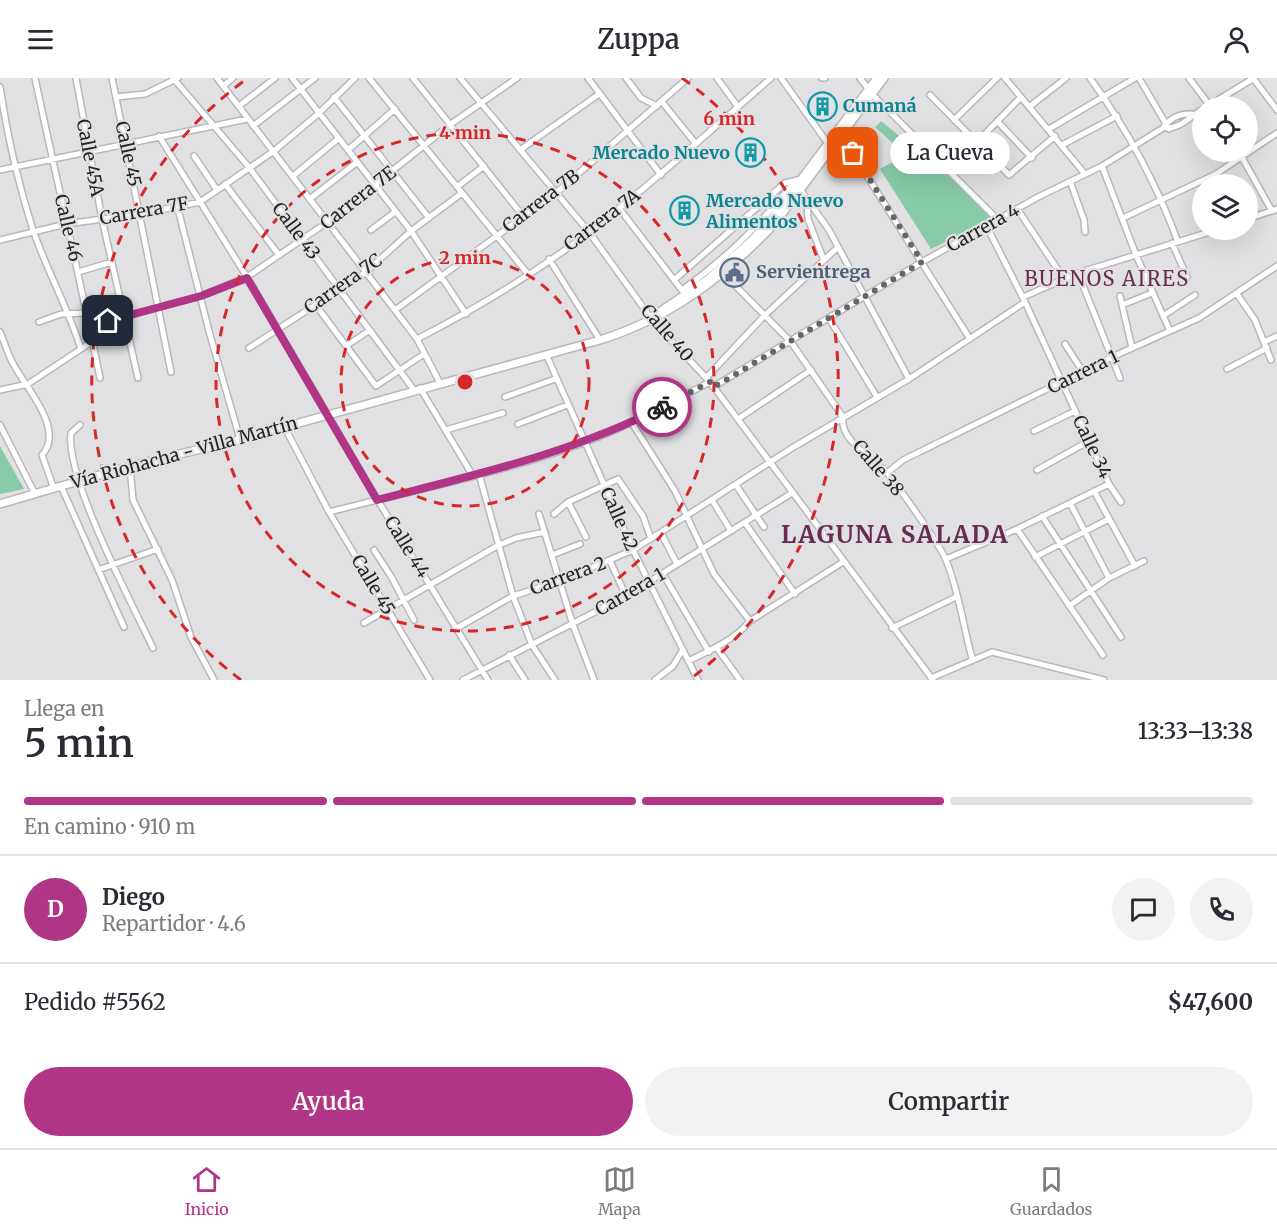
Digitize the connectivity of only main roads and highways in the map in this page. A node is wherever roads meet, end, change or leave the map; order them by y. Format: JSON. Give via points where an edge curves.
{"nodes":[{"id":1,"x":877,"y":78,"type":"edge"},
{"id":2,"x":884,"y":78,"type":"edge"},
{"id":3,"x":870,"y":91,"type":"junction"},
{"id":4,"x":830,"y":145,"type":"junction"},
{"id":5,"x":685,"y":294,"type":"junction"},
{"id":6,"x":0,"y":504,"type":"edge"}],
"edges":[{"from":1,"to":3,"type":"main road"},
{"from":2,"to":3,"type":"main road"},
{"from":3,"to":4,"type":"main road"},
{"from":3,"to":4,"type":"main road"},
{"from":4,"to":5,"type":"main road","via":[[752,240]]},
{"from":4,"to":5,"type":"main road","via":[[756,243],[723,273]]},
{"from":5,"to":6,"type":"main road","name":"Vía Riohacha - Villa Martín","via":[[645,323],[600,340]]}]}
